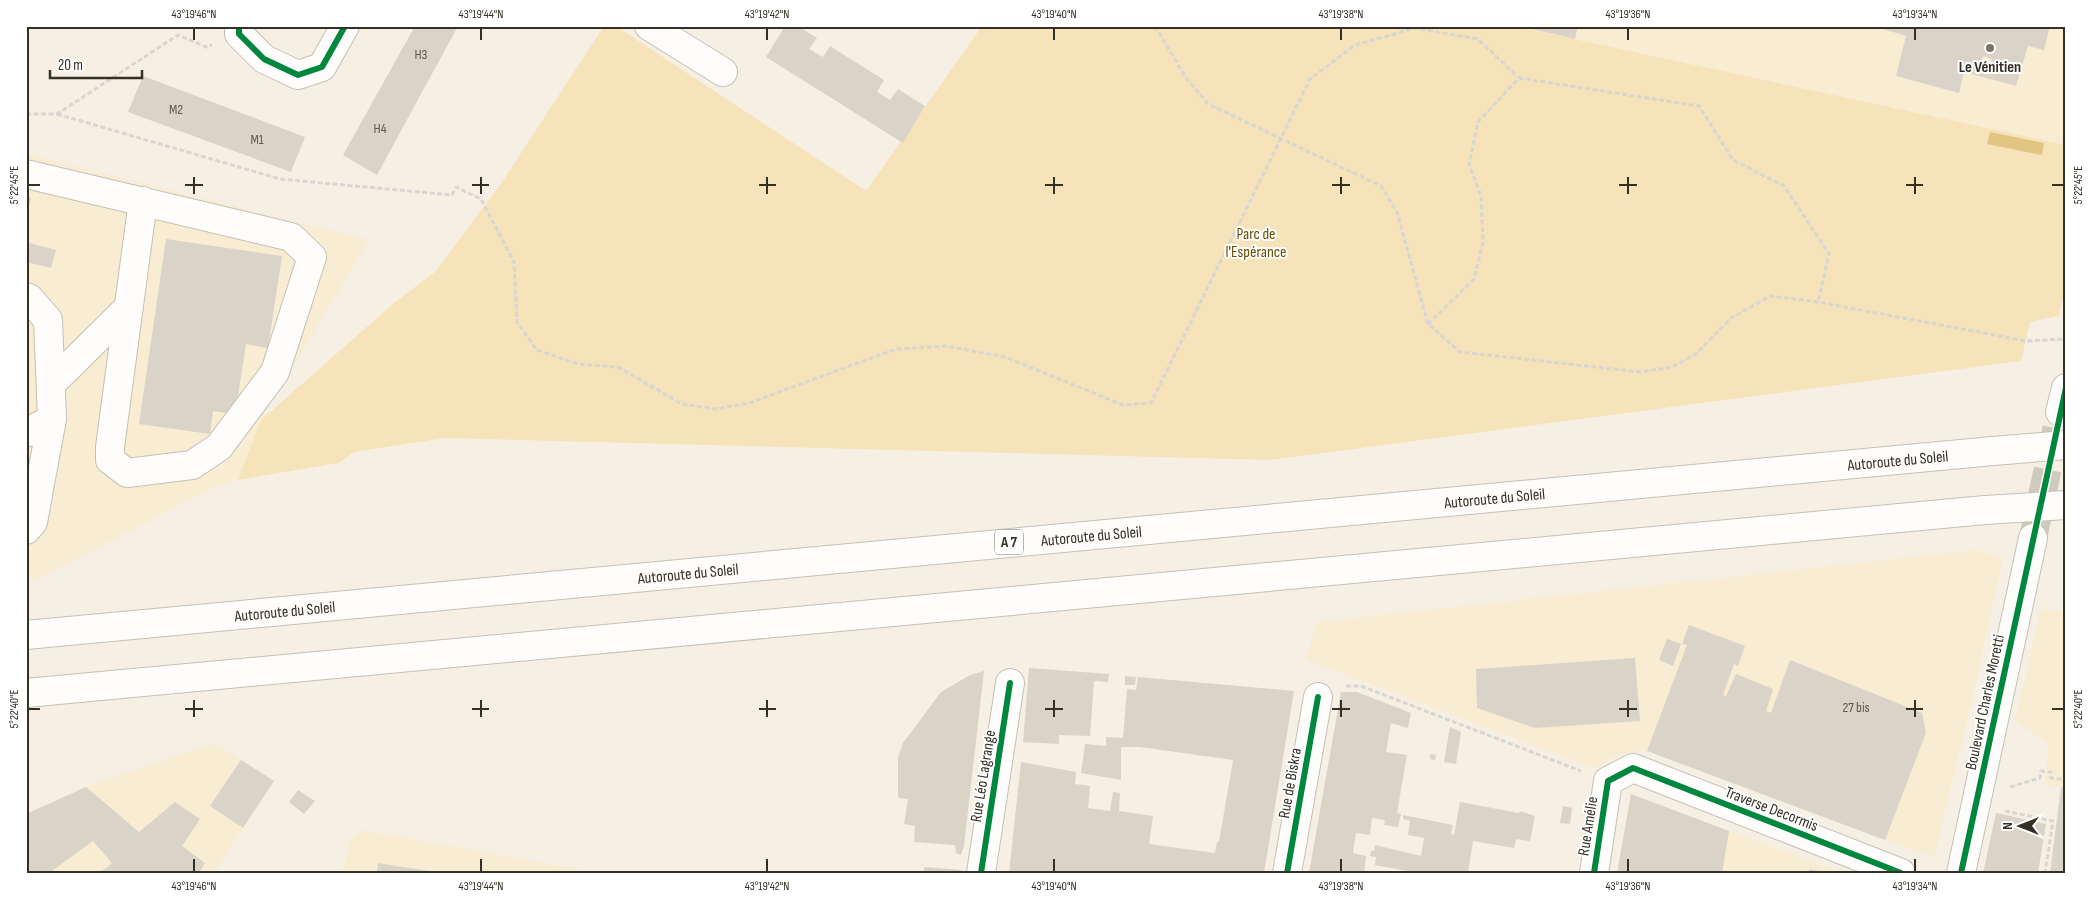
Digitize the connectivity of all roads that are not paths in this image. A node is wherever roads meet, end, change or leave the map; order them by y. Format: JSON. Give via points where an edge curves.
{"nodes":[{"id":1,"x":345,"y":26,"type":"edge"},
{"id":2,"x":649,"y":26,"type":"edge"},
{"id":3,"x":239,"y":30,"type":"edge"},
{"id":4,"x":723,"y":72,"type":"dead end"},
{"id":5,"x":26,"y":174,"type":"edge"},
{"id":6,"x":143,"y":201,"type":"junction"},
{"id":7,"x":26,"y":297,"type":"edge"},
{"id":8,"x":130,"y":307,"type":"junction"},
{"id":9,"x":50,"y":384,"type":"junction"},
{"id":10,"x":52,"y":419,"type":"junction"},
{"id":11,"x":26,"y":432,"type":"edge"},
{"id":12,"x":2066,"y":445,"type":"edge"},
{"id":13,"x":2066,"y":505,"type":"edge"},
{"id":14,"x":26,"y":530,"type":"edge"},
{"id":15,"x":2034,"y":538,"type":"tunnel mouth"},
{"id":16,"x":26,"y":635,"type":"edge"},
{"id":17,"x":1010,"y":683,"type":"dead end"},
{"id":18,"x":26,"y":693,"type":"edge"},
{"id":19,"x":1318,"y":697,"type":"dead end"},
{"id":20,"x":1633,"y":768,"type":"joint"},
{"id":21,"x":981,"y":873,"type":"edge"},
{"id":22,"x":1287,"y":873,"type":"edge"},
{"id":23,"x":1594,"y":873,"type":"edge"},
{"id":24,"x":1901,"y":873,"type":"edge"},
{"id":25,"x":1961,"y":873,"type":"edge"}],
"edges":[{"from":1,"to":3,"type":"main road","via":[[322,67],[298,76],[264,59]]},
{"from":2,"to":4,"type":"main road"},
{"from":5,"to":6,"type":"main road"},
{"from":6,"to":8,"type":"main road"},
{"from":6,"to":8,"type":"main road","via":[[291,237],[312,257],[275,372],[219,447],[192,465],[127,473],[110,460]]},
{"from":7,"to":9,"type":"main road","via":[[48,320]]},
{"from":8,"to":9,"type":"main road"},
{"from":9,"to":10,"type":"main road"},
{"from":10,"to":11,"type":"main road"},
{"from":10,"to":14,"type":"main road","via":[[33,522]]},
{"from":12,"to":16,"type":"main road","name":"Autoroute du Soleil","number":"A 7","bridge":true},
{"from":13,"to":18,"type":"main road","bridge":true},
{"from":15,"to":25,"type":"main road","name":"Boulevard Charles Moretti"},
{"from":17,"to":21,"type":"main road","name":"Rue Léo Lagrange"},
{"from":19,"to":22,"type":"main road","name":"Rue de Biskra"},
{"from":20,"to":23,"type":"main road","name":"Rue Amélie","via":[[1608,781]]},
{"from":20,"to":24,"type":"main road","name":"Traverse Decormis"}]}
